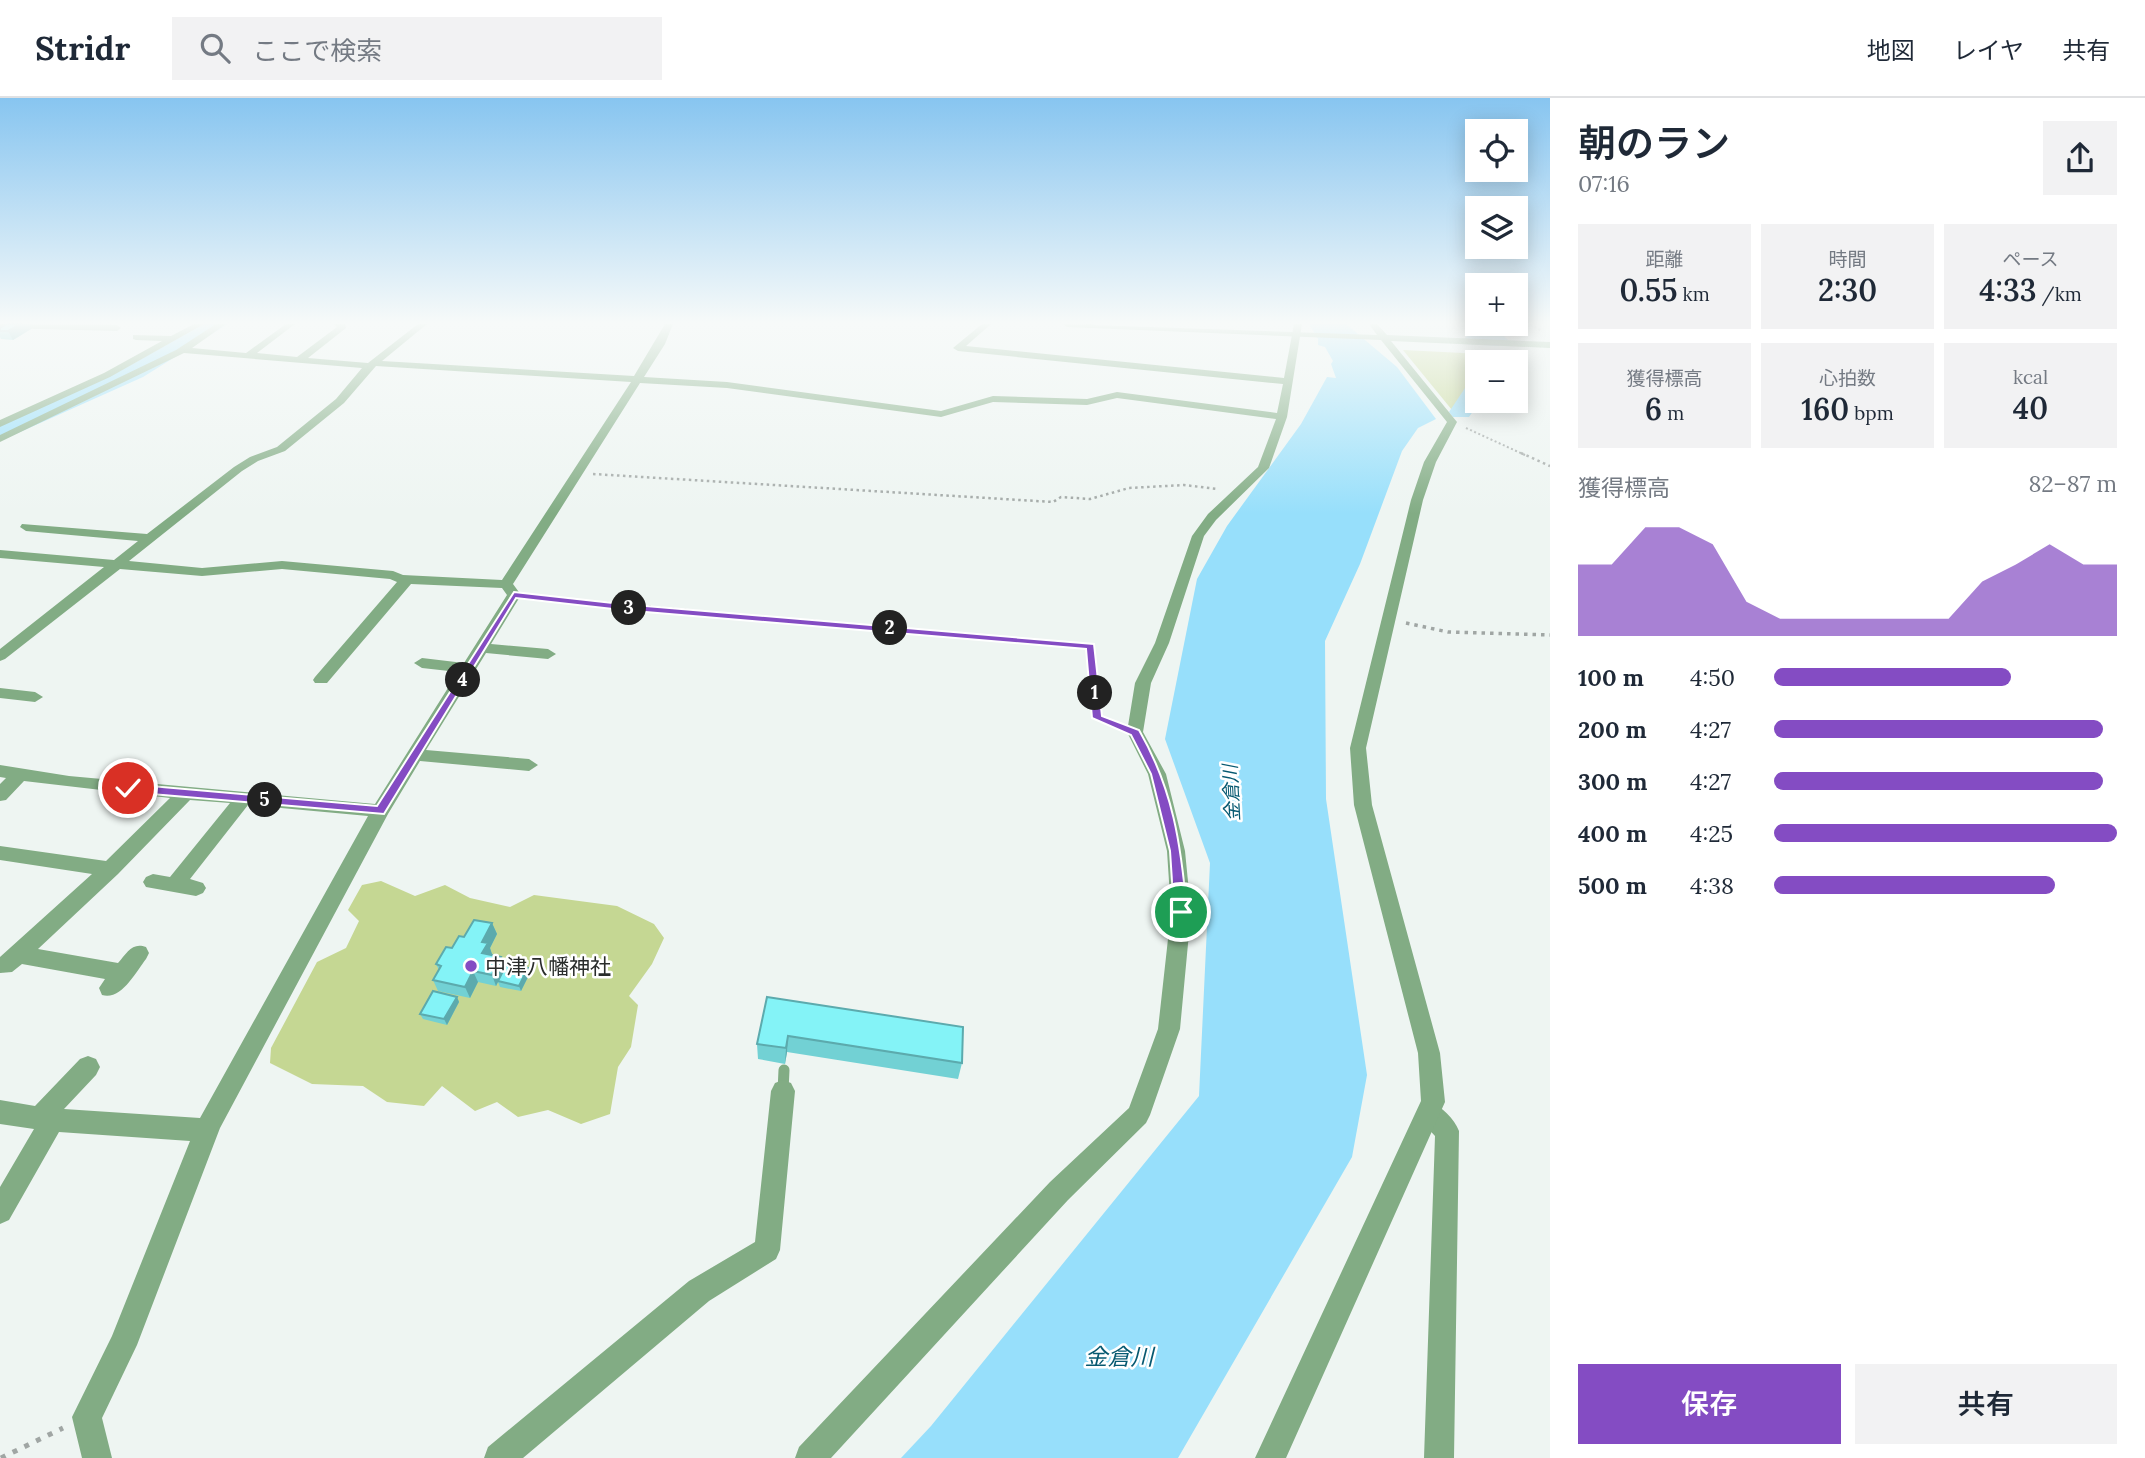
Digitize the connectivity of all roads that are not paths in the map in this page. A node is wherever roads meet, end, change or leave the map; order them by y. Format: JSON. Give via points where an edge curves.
{"nodes":[{"id":1,"x":80,"y":387,"type":"edge"},
{"id":2,"x":106,"y":387,"type":"edge"},
{"id":3,"x":350,"y":387,"type":"edge"},
{"id":4,"x":632,"y":387,"type":"edge"},
{"id":5,"x":745,"y":387,"type":"edge"},
{"id":6,"x":1289,"y":387,"type":"edge"},
{"id":7,"x":1423,"y":387,"type":"edge"},
{"id":8,"x":1282,"y":417,"type":"junction"},
{"id":9,"x":0,"y":424,"type":"edge"},
{"id":10,"x":0,"y":439,"type":"edge"},
{"id":11,"x":26,"y":527,"type":"dead end"},
{"id":12,"x":147,"y":538,"type":"junction"},
{"id":13,"x":0,"y":554,"type":"edge"},
{"id":14,"x":115,"y":563,"type":"junction"},
{"id":15,"x":407,"y":579,"type":"junction"},
{"id":16,"x":510,"y":590,"type":"junction"},
{"id":17,"x":483,"y":648,"type":"junction"},
{"id":18,"x":548,"y":654,"type":"dead end"},
{"id":19,"x":0,"y":656,"type":"edge"},
{"id":20,"x":422,"y":663,"type":"dead end"},
{"id":21,"x":470,"y":669,"type":"junction"},
{"id":22,"x":321,"y":680,"type":"dead end"},
{"id":23,"x":0,"y":692,"type":"edge"},
{"id":24,"x":35,"y":697,"type":"dead end"},
{"id":25,"x":416,"y":755,"type":"junction"},
{"id":26,"x":529,"y":765,"type":"dead end"},
{"id":27,"x":0,"y":771,"type":"edge"},
{"id":28,"x":21,"y":774,"type":"junction"},
{"id":29,"x":186,"y":793,"type":"junction"},
{"id":30,"x":0,"y":794,"type":"edge"},
{"id":31,"x":244,"y":798,"type":"junction"},
{"id":32,"x":380,"y":811,"type":"junction"},
{"id":33,"x":0,"y":853,"type":"edge"},
{"id":34,"x":111,"y":869,"type":"junction"},
{"id":35,"x":153,"y":882,"type":"dead end"},
{"id":36,"x":175,"y":885,"type":"junction"},
{"id":37,"x":196,"y":888,"type":"dead end"},
{"id":38,"x":139,"y":953,"type":"dead end"},
{"id":39,"x":88,"y":1067,"type":"dead end"},
{"id":40,"x":783,"y":1081,"type":"dead end"},
{"id":41,"x":0,"y":1112,"type":"edge"},
{"id":42,"x":1429,"y":1113,"type":"junction"},
{"id":43,"x":47,"y":1119,"type":"junction"},
{"id":44,"x":207,"y":1130,"type":"junction"},
{"id":45,"x":0,"y":1211,"type":"edge"},
{"id":46,"x":97,"y":1458,"type":"edge"},
{"id":47,"x":499,"y":1458,"type":"edge"},
{"id":48,"x":810,"y":1458,"type":"edge"},
{"id":49,"x":1270,"y":1458,"type":"edge"},
{"id":50,"x":1439,"y":1458,"type":"edge"}],
"edges":[{"from":1,"to":9,"type":"street"},
{"from":2,"to":10,"type":"street"},
{"from":3,"to":12,"type":"street","via":[[340,401],[281,449],[254,459]]},
{"from":4,"to":16,"type":"street","via":[[576,473]]},
{"from":5,"to":8,"type":"street","via":[[941,414],[993,398],[1087,402],[1117,395]]},
{"from":6,"to":8,"type":"street"},
{"from":7,"to":42,"type":"street","via":[[1452,422],[1430,462],[1358,748],[1363,805],[1429,1053],[1433,1102]]},
{"from":8,"to":48,"type":"street","via":[[1263,468],[1198,536],[1162,643],[1143,683],[1135,732],[1157,774],[1176,851],[1181,912],[1169,1028],[1138,1115],[1059,1191]]},
{"from":11,"to":12,"type":"street"},
{"from":12,"to":14,"type":"street"},
{"from":13,"to":14,"type":"street"},
{"from":14,"to":15,"type":"street","via":[[202,572],[282,565]]},
{"from":14,"to":19,"type":"street"},
{"from":15,"to":16,"type":"street"},
{"from":15,"to":22,"type":"street"},
{"from":16,"to":17,"type":"street"},
{"from":17,"to":18,"type":"street"},
{"from":17,"to":21,"type":"street"},
{"from":20,"to":21,"type":"street"},
{"from":21,"to":25,"type":"street"},
{"from":23,"to":24,"type":"street"},
{"from":25,"to":26,"type":"street"},
{"from":25,"to":32,"type":"street"},
{"from":27,"to":28,"type":"street"},
{"from":28,"to":29,"type":"street"},
{"from":28,"to":30,"type":"street"},
{"from":29,"to":31,"type":"street"},
{"from":29,"to":34,"type":"street"},
{"from":31,"to":32,"type":"street"},
{"from":31,"to":36,"type":"street"},
{"from":32,"to":44,"type":"street"},
{"from":33,"to":34,"type":"street"},
{"from":34,"to":38,"type":"street","via":[[11,960],[116,980]]},
{"from":35,"to":36,"type":"street"},
{"from":36,"to":37,"type":"street"},
{"from":39,"to":43,"type":"street"},
{"from":40,"to":47,"type":"street","via":[[767,1250],[699,1291]]},
{"from":41,"to":43,"type":"street"},
{"from":42,"to":49,"type":"street"},
{"from":42,"to":50,"type":"street","via":[[1447,1132]]},
{"from":43,"to":44,"type":"street"},
{"from":43,"to":45,"type":"street"},
{"from":44,"to":46,"type":"street","via":[[123,1345],[87,1417]]}]}
